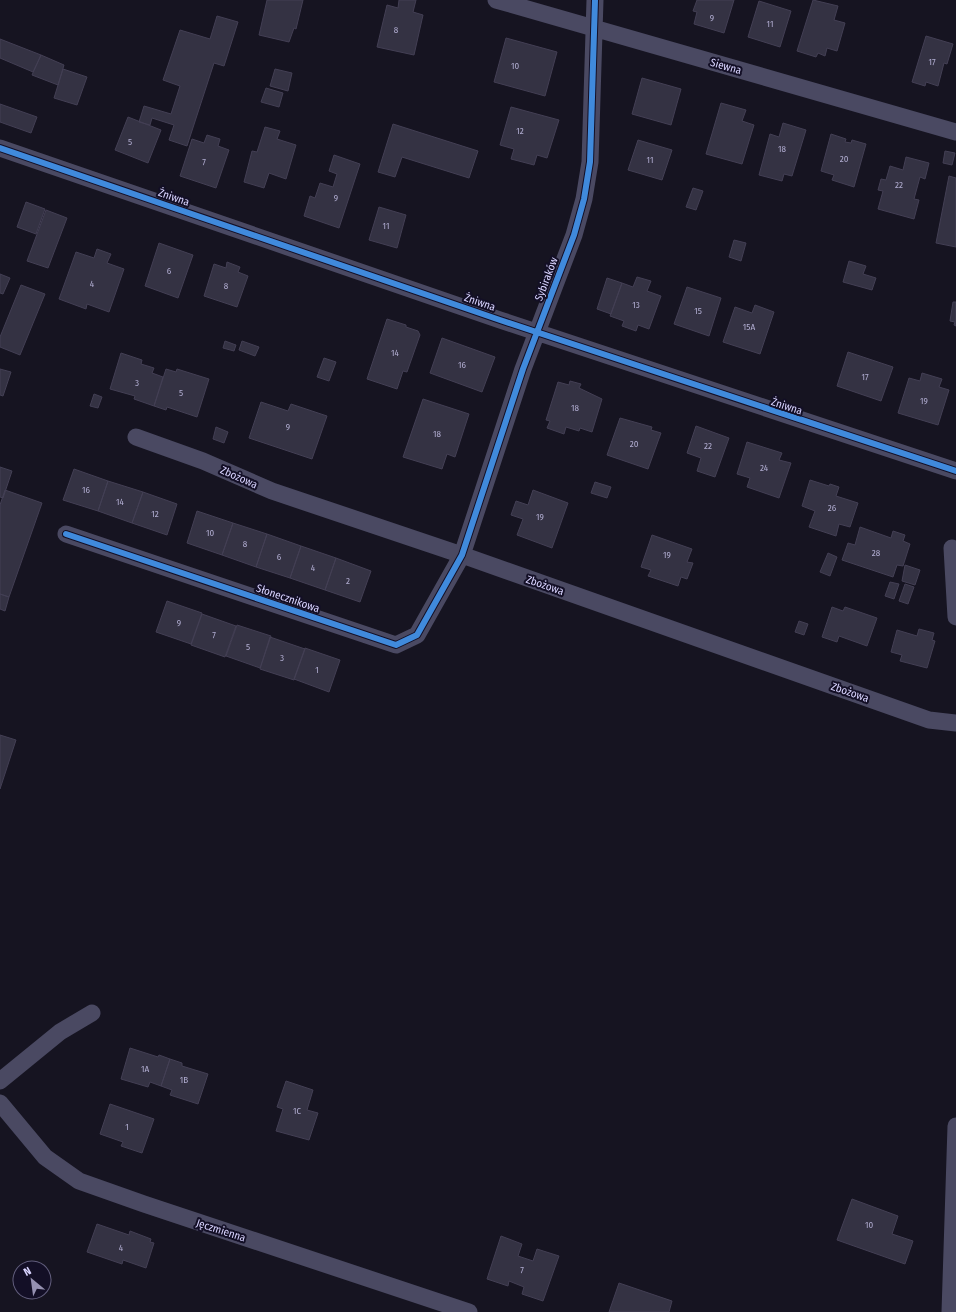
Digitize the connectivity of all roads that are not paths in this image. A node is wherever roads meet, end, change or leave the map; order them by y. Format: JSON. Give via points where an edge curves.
{"nodes":[{"id":1,"x":496,"y":0,"type":"edge"},
{"id":2,"x":595,"y":0,"type":"edge"},
{"id":3,"x":593,"y":27,"type":"junction"},
{"id":4,"x":956,"y":132,"type":"edge"},
{"id":5,"x":0,"y":148,"type":"edge"},
{"id":6,"x":537,"y":332,"type":"junction"},
{"id":7,"x":136,"y":437,"type":"dead end"},
{"id":8,"x":956,"y":471,"type":"edge"},
{"id":9,"x":66,"y":534,"type":"dead end"},
{"id":10,"x":952,"y":548,"type":"dead end"},
{"id":11,"x":462,"y":556,"type":"junction"},
{"id":12,"x":956,"y":617,"type":"edge"},
{"id":13,"x":956,"y":723,"type":"edge"},
{"id":14,"x":92,"y":1013,"type":"dead end"},
{"id":15,"x":0,"y":1081,"type":"edge"},
{"id":16,"x":0,"y":1104,"type":"edge"},
{"id":17,"x":956,"y":1126,"type":"edge"},
{"id":18,"x":469,"y":1312,"type":"edge"},
{"id":19,"x":950,"y":1312,"type":"edge"}],
"edges":[{"from":1,"to":3,"type":"street","name":"Siewna"},
{"from":2,"to":3,"type":"street","name":"Sybiraków"},
{"from":3,"to":4,"type":"street","name":"Siewna"},
{"from":3,"to":6,"type":"street","name":"Sybiraków","via":[[590,162],[584,199],[574,235]]},
{"from":5,"to":6,"type":"street","name":"Żniwna"},
{"from":6,"to":8,"type":"street","name":"Żniwna"},
{"from":6,"to":11,"type":"street","name":"Sybiraków"},
{"from":7,"to":11,"type":"street","name":"Zbożowa","via":[[203,461],[272,491]]},
{"from":9,"to":11,"type":"street","name":"Słonecznikowa","via":[[396,645],[417,634]]},
{"from":10,"to":12,"type":"street"},
{"from":11,"to":13,"type":"street","name":"Zbożowa","via":[[929,720]]},
{"from":14,"to":15,"type":"street","via":[[60,1032]]},
{"from":16,"to":18,"type":"street","name":"Jęczmienna","via":[[45,1157],[79,1181]]},
{"from":17,"to":19,"type":"street"}]}
